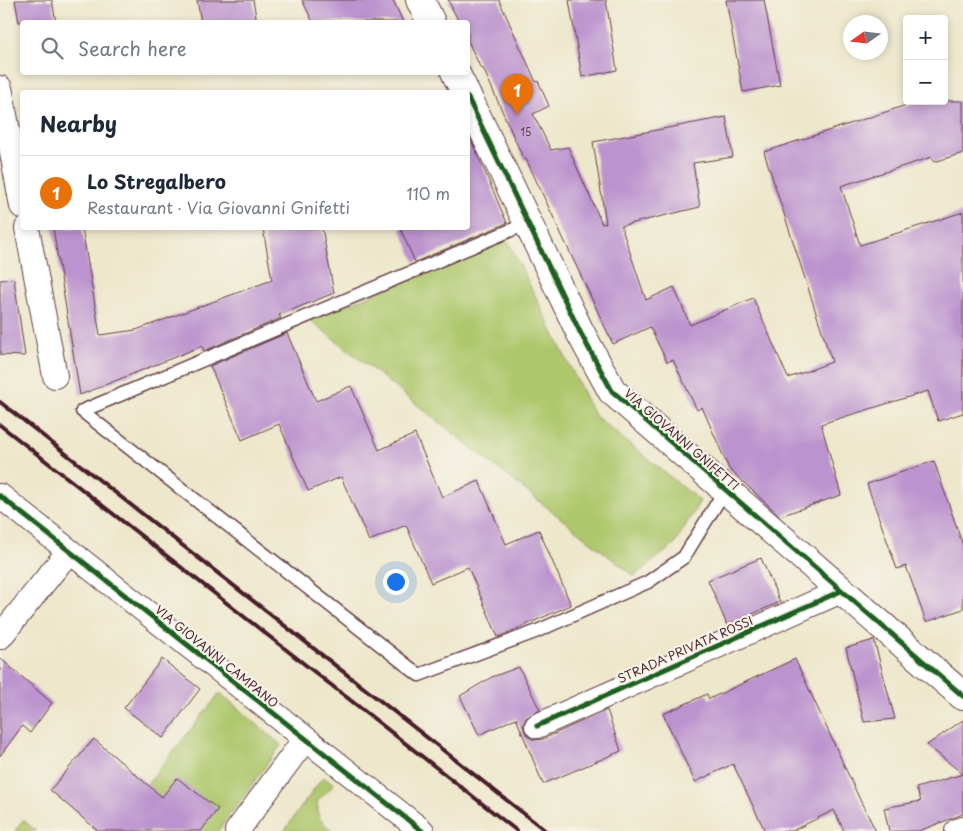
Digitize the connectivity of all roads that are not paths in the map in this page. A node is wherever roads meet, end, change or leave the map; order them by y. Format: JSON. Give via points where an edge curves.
{"nodes":[{"id":1,"x":420,"y":0,"type":"edge"},
{"id":2,"x":430,"y":20,"type":"edge"},
{"id":3,"x":456,"y":75,"type":"edge"},
{"id":4,"x":0,"y":88,"type":"edge"},
{"id":5,"x":464,"y":90,"type":"edge"},
{"id":6,"x":470,"y":102,"type":"edge"},
{"id":7,"x":20,"y":195,"type":"edge"},
{"id":8,"x":528,"y":223,"type":"junction"},
{"id":9,"x":27,"y":230,"type":"edge"},
{"id":10,"x":55,"y":376,"type":"dead end"},
{"id":11,"x":725,"y":490,"type":"junction"},
{"id":12,"x":0,"y":496,"type":"edge"},
{"id":13,"x":69,"y":551,"type":"junction"},
{"id":14,"x":841,"y":591,"type":"junction"},
{"id":15,"x":0,"y":637,"type":"edge"},
{"id":16,"x":963,"y":696,"type":"edge"},
{"id":17,"x":537,"y":726,"type":"dead end"},
{"id":18,"x":305,"y":739,"type":"junction"},
{"id":19,"x":963,"y":828,"type":"edge"},
{"id":20,"x":237,"y":831,"type":"edge"},
{"id":21,"x":422,"y":831,"type":"edge"},
{"id":22,"x":957,"y":831,"type":"edge"}],
"edges":[{"from":1,"to":2,"type":"street"},
{"from":3,"to":5,"type":"street"},
{"from":4,"to":7,"type":"street"},
{"from":6,"to":8,"type":"street","name":"VIA GIOVANNI GNIFETTI"},
{"from":8,"to":11,"type":"street","name":"VIA GIOVANNI GNIFETTI","via":[[612,392]]},
{"from":8,"to":11,"type":"lane","via":[[82,411],[419,675],[535,632],[648,582],[684,557]]},
{"from":9,"to":10,"type":"street"},
{"from":11,"to":14,"type":"street","name":"VIA GIOVANNI GNIFETTI"},
{"from":12,"to":13,"type":"street","name":"VIA GIOVANNI CAMPANO"},
{"from":13,"to":15,"type":"street"},
{"from":13,"to":18,"type":"street","name":"VIA GIOVANNI CAMPANO"},
{"from":14,"to":16,"type":"street","name":"VIA GIOVANNI GNIFETTI"},
{"from":14,"to":17,"type":"street","name":"STRADA PRIVATA ROSSI"},
{"from":18,"to":20,"type":"street"},
{"from":18,"to":21,"type":"street","name":"VIA GIOVANNI CAMPANO"},
{"from":19,"to":22,"type":"street"}]}
